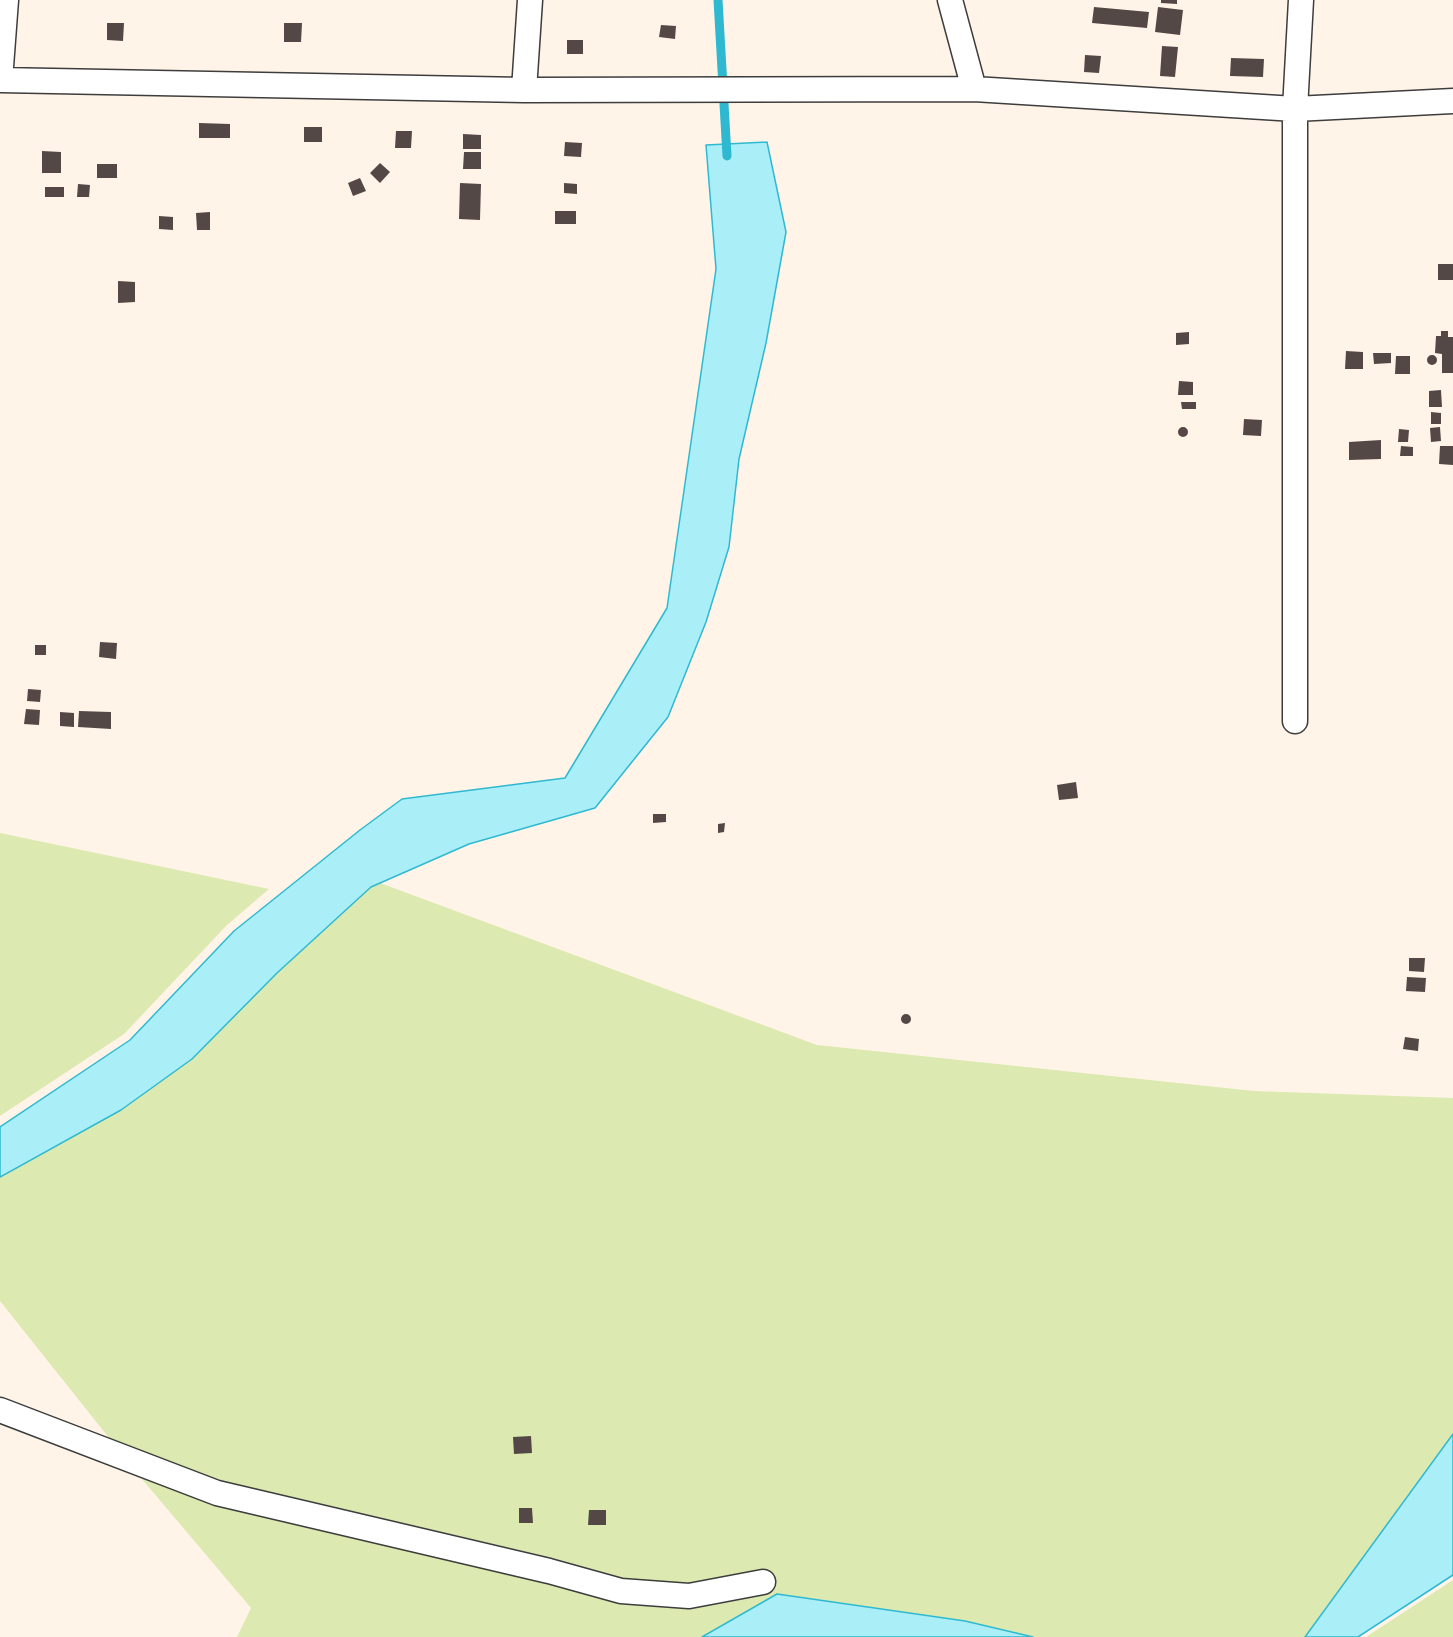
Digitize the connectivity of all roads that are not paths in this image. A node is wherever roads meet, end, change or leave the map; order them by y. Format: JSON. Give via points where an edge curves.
{"nodes":[{"id":1,"x":6,"y":0,"type":"edge"},
{"id":2,"x":530,"y":0,"type":"edge"},
{"id":3,"x":950,"y":0,"type":"edge"},
{"id":4,"x":1301,"y":0,"type":"edge"},
{"id":5,"x":0,"y":80,"type":"edge"},
{"id":6,"x":974,"y":89,"type":"junction"},
{"id":7,"x":524,"y":90,"type":"junction"},
{"id":8,"x":1453,"y":101,"type":"edge"},
{"id":9,"x":1295,"y":109,"type":"junction"},
{"id":10,"x":1295,"y":721,"type":"dead end"},
{"id":11,"x":0,"y":1410,"type":"edge"},
{"id":12,"x":763,"y":1582,"type":"dead end"}],
"edges":[{"from":1,"to":5,"type":"street"},
{"from":2,"to":7,"type":"street"},
{"from":3,"to":6,"type":"street"},
{"from":4,"to":9,"type":"street"},
{"from":5,"to":7,"type":"street"},
{"from":6,"to":7,"type":"street"},
{"from":6,"to":9,"type":"street"},
{"from":8,"to":9,"type":"street"},
{"from":9,"to":10,"type":"street"},
{"from":11,"to":12,"type":"street","via":[[217,1493],[621,1591],[689,1596]]}]}
